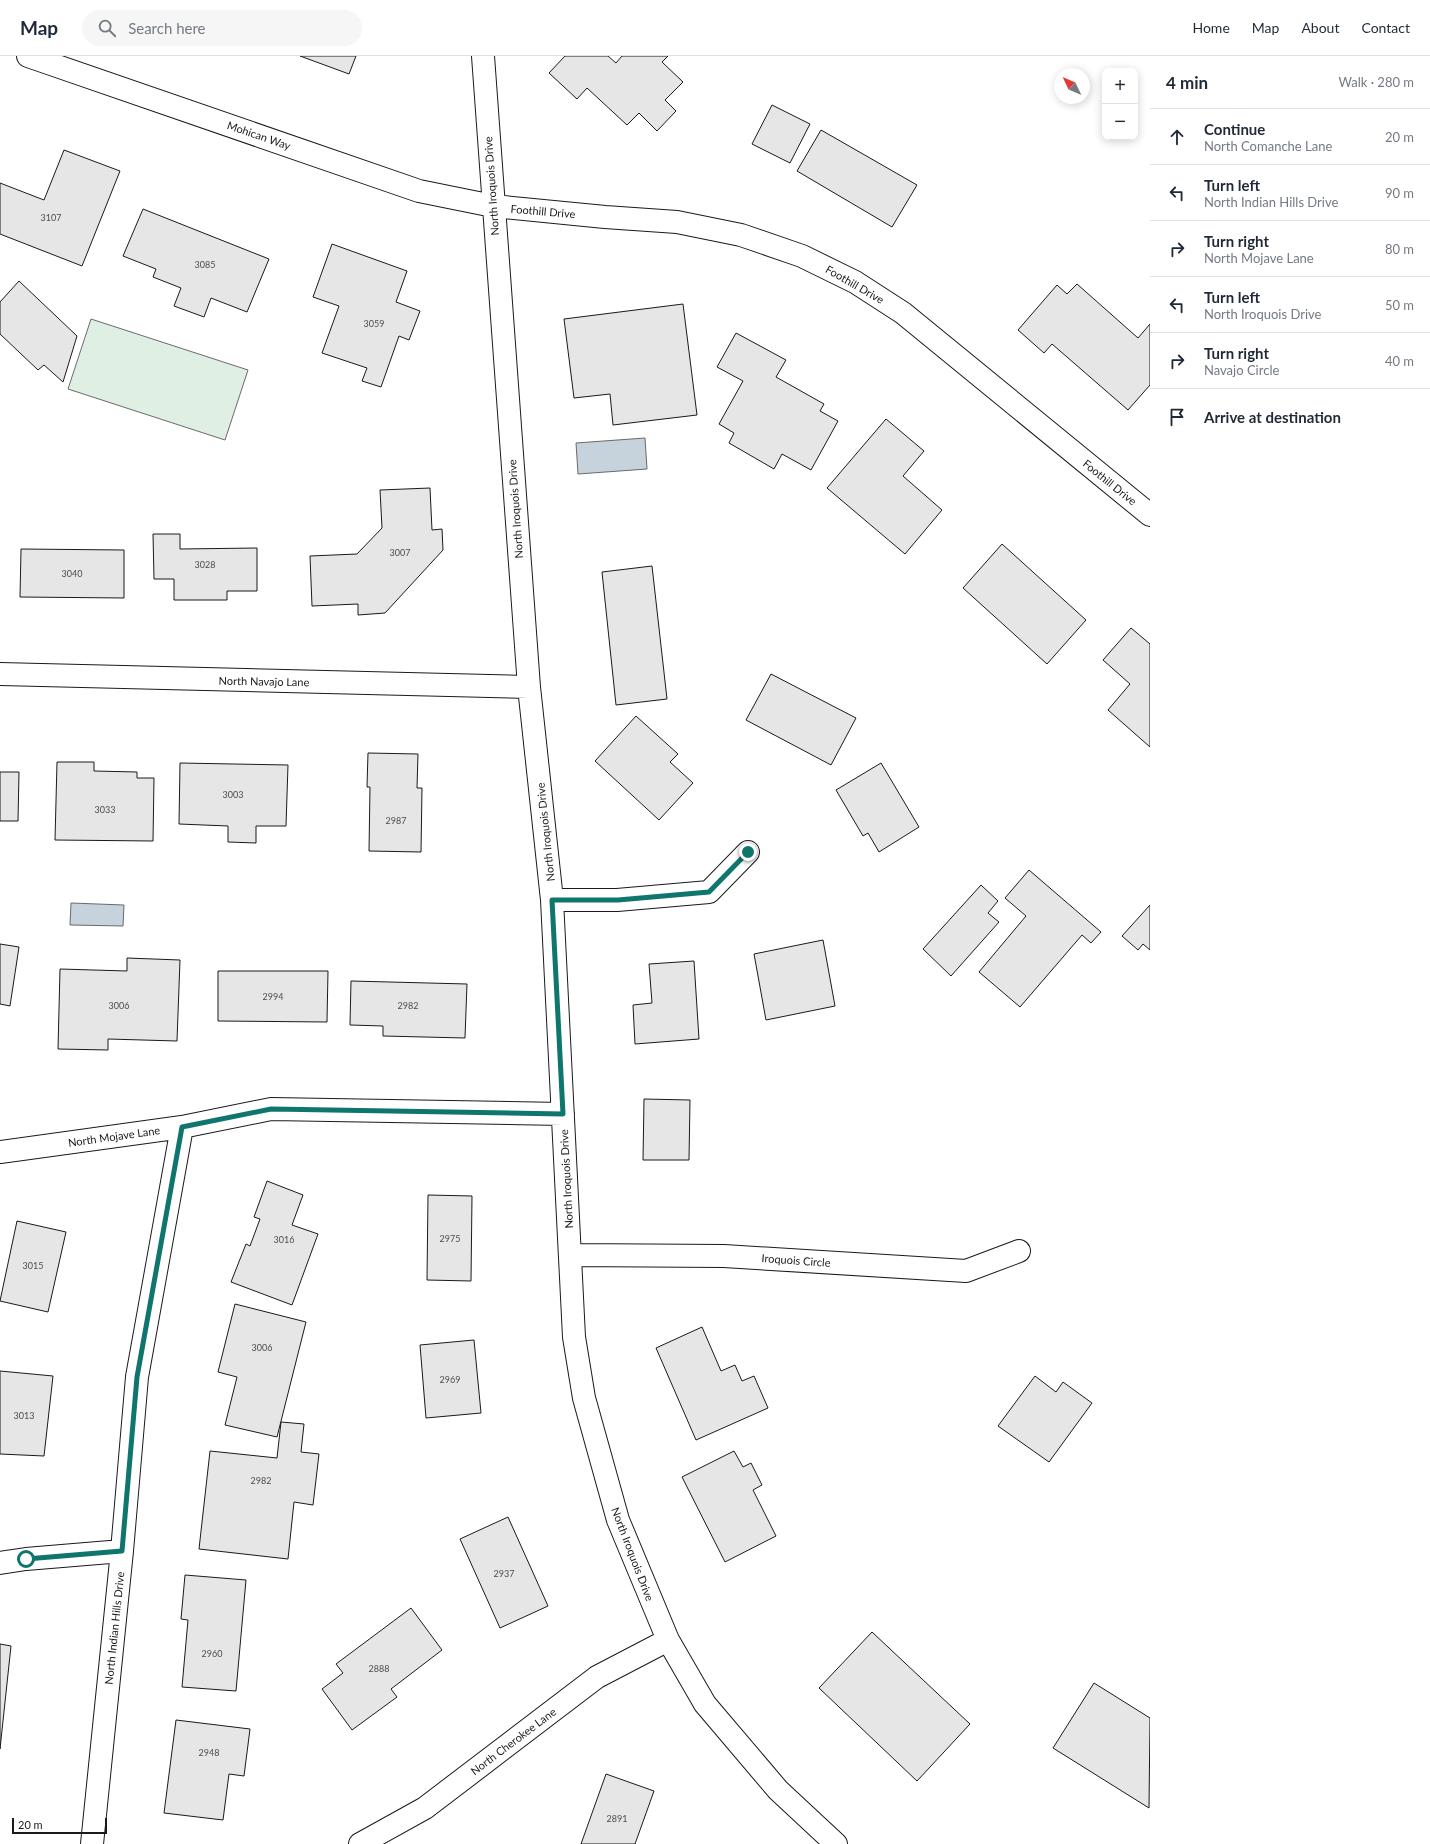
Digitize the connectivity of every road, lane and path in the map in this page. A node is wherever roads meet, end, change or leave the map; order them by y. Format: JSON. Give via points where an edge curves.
{"nodes":[{"id":1,"x":28,"y":56,"type":"edge"},
{"id":2,"x":483,"y":56,"type":"edge"},
{"id":3,"x":492,"y":206,"type":"junction"},
{"id":4,"x":1150,"y":515,"type":"edge"},
{"id":5,"x":0,"y":674,"type":"edge"},
{"id":6,"x":529,"y":687,"type":"junction"},
{"id":7,"x":748,"y":852,"type":"dead end"},
{"id":8,"x":552,"y":900,"type":"junction"},
{"id":9,"x":563,"y":1114,"type":"junction"},
{"id":10,"x":182,"y":1127,"type":"junction"},
{"id":11,"x":0,"y":1152,"type":"edge"},
{"id":12,"x":1019,"y":1251,"type":"dead end"},
{"id":13,"x":570,"y":1254,"type":"junction"},
{"id":14,"x":122,"y":1551,"type":"junction"},
{"id":15,"x":0,"y":1563,"type":"edge"},
{"id":16,"x":668,"y":1640,"type":"junction"},
{"id":17,"x":92,"y":1844,"type":"edge"},
{"id":18,"x":360,"y":1844,"type":"edge"},
{"id":19,"x":836,"y":1844,"type":"edge"}],
"edges":[{"from":1,"to":3,"type":"street","name":"Mohican Way","via":[[419,191]]},
{"from":2,"to":3,"type":"street","name":"North Iroquois Drive"},
{"from":3,"to":4,"type":"street","name":"Foothill Drive","via":[[677,222],[741,235],[802,256],[855,282],[903,313]]},
{"from":3,"to":6,"type":"street","name":"North Iroquois Drive"},
{"from":5,"to":6,"type":"street","name":"North Navajo Lane"},
{"from":6,"to":8,"type":"street","name":"North Iroquois Drive"},
{"from":7,"to":8,"type":"street","via":[[709,892],[618,900]]},
{"from":8,"to":9,"type":"street","name":"North Iroquois Drive"},
{"from":9,"to":10,"type":"street","name":"North Mojave Lane","via":[[271,1109]]},
{"from":9,"to":13,"type":"street","name":"North Iroquois Drive"},
{"from":10,"to":11,"type":"street","name":"North Mojave Lane"},
{"from":10,"to":14,"type":"street","name":"North Indian Hills Drive","via":[[137,1377]]},
{"from":12,"to":13,"type":"street","name":"Iroquois Circle","via":[[966,1271],[724,1256]]},
{"from":13,"to":16,"type":"street","name":"North Iroquois Drive","via":[[574,1337],[584,1398],[618,1520]]},
{"from":14,"to":15,"type":"street"},
{"from":14,"to":17,"type":"street","name":"North Indian Hills Drive"},
{"from":16,"to":18,"type":"street","name":"North Cherokee Lane","via":[[597,1677],[425,1808]]},
{"from":16,"to":19,"type":"street","name":"North Iroquois Drive","via":[[705,1704],[778,1790]]}]}
